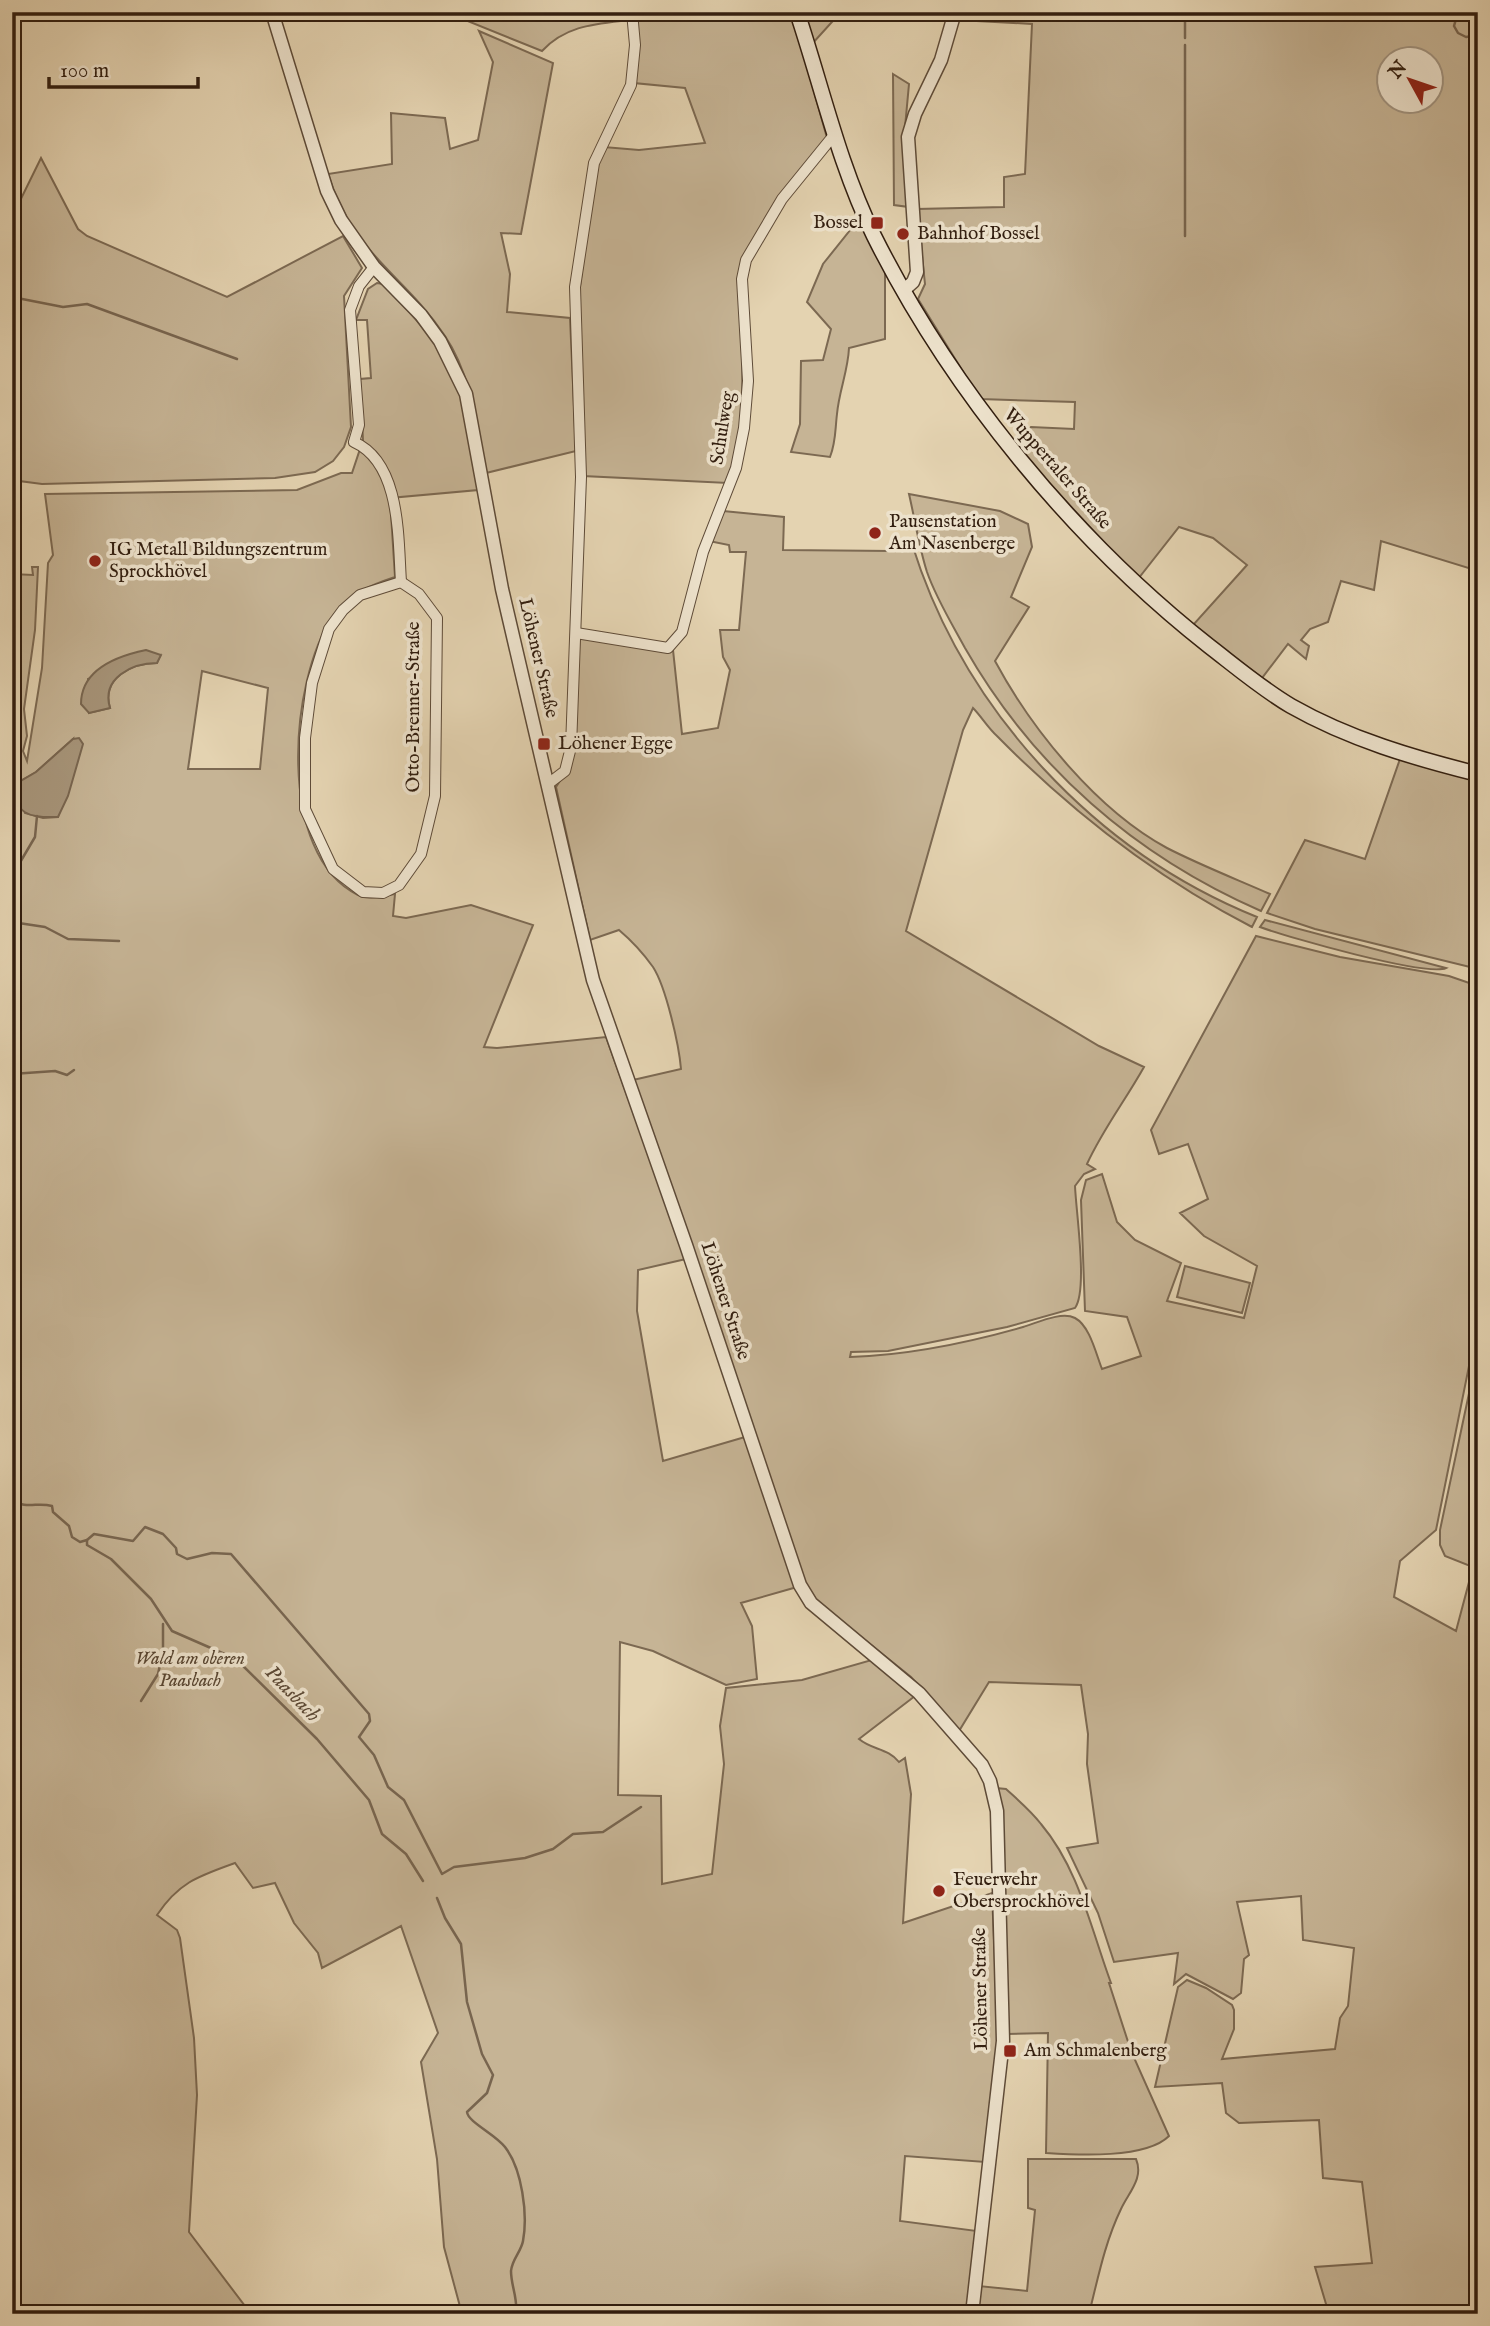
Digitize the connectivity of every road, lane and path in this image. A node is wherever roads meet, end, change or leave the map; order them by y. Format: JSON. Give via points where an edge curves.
{"nodes":[{"id":1,"x":272,"y":12,"type":"edge"},
{"id":2,"x":632,"y":12,"type":"edge"},
{"id":3,"x":797,"y":12,"type":"edge"},
{"id":4,"x":955,"y":12,"type":"edge"},
{"id":5,"x":834,"y":135,"type":"junction"},
{"id":6,"x":374,"y":267,"type":"junction"},
{"id":7,"x":904,"y":290,"type":"junction"},
{"id":8,"x":401,"y":582,"type":"junction"},
{"id":9,"x":576,"y":633,"type":"junction"},
{"id":10,"x":1478,"y":774,"type":"edge"},
{"id":11,"x":548,"y":784,"type":"junction"},
{"id":12,"x":972,"y":2314,"type":"edge"}],
"edges":[{"from":1,"to":6,"type":"street","via":[[327,191]]},
{"from":2,"to":9,"type":"street","via":[[631,85],[594,163],[575,287],[580,477]]},
{"from":3,"to":5,"type":"main road","name":"Wuppertaler Straße"},
{"from":4,"to":7,"type":"street","via":[[941,60],[908,137],[916,272]]},
{"from":5,"to":7,"type":"main road","name":"Wuppertaler Straße","via":[[874,235]]},
{"from":5,"to":9,"type":"street","name":"Schulweg","via":[[782,199],[746,260],[742,279],[748,381],[744,428],[736,468],[703,552],[682,632],[668,648]]},
{"from":6,"to":8,"type":"street","via":[[359,286],[350,310],[359,425],[354,442],[367,448],[395,495]]},
{"from":6,"to":11,"type":"street","name":"Löhener Straße","via":[[428,323],[466,394],[502,589]]},
{"from":7,"to":10,"type":"main road","name":"Wuppertaler Straße","via":[[983,413],[1068,514],[1156,604],[1291,706],[1358,738]]},
{"from":8,"to":8,"type":"street","name":"Otto-Brenner-Straße","via":[[360,594],[329,629],[312,682],[305,738],[305,809],[333,869],[363,892],[383,893],[399,885],[421,854],[435,796],[437,618],[419,594]]},
{"from":9,"to":11,"type":"street","via":[[571,747],[565,771]]},
{"from":11,"to":12,"type":"street","name":"Löhener Straße","via":[[593,980],[800,1585],[811,1603],[919,1693],[982,1765],[990,1781],[997,1811],[1003,2040]]}]}
